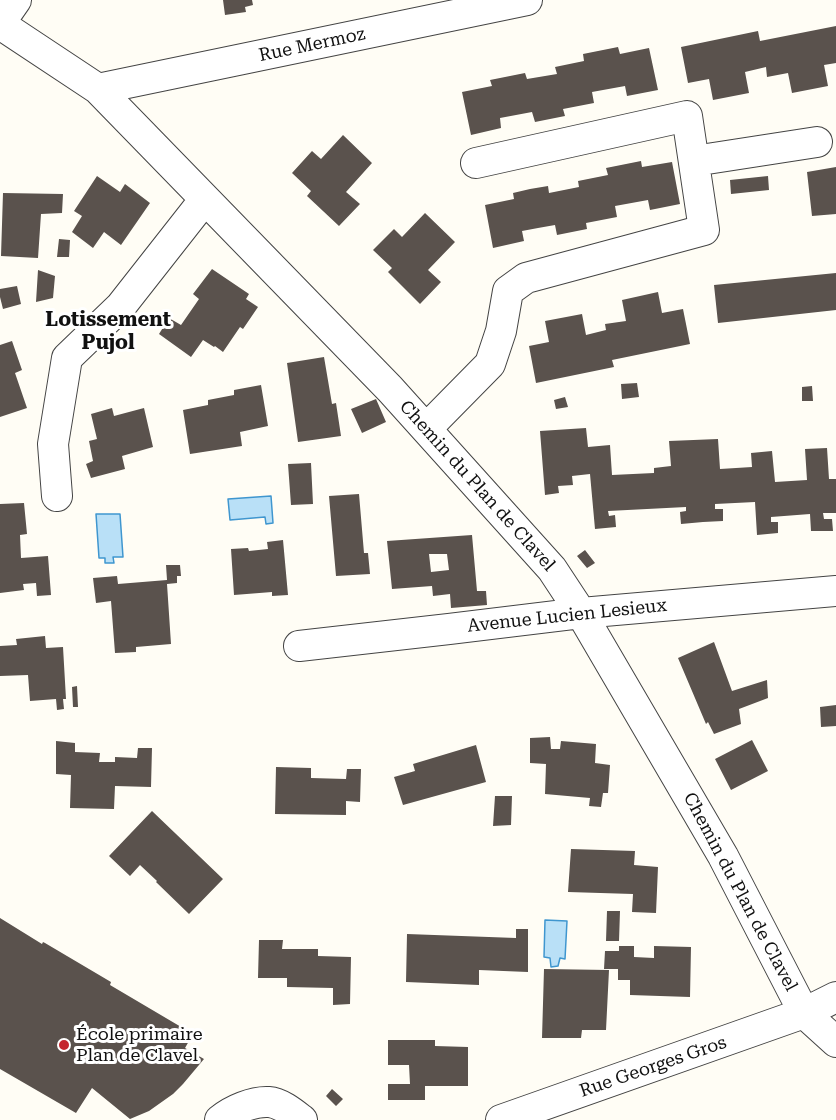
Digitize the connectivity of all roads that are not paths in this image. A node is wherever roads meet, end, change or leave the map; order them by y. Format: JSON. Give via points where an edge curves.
{"nodes":[{"id":1,"x":16,"y":0,"type":"edge"},
{"id":2,"x":527,"y":0,"type":"edge"},
{"id":3,"x":0,"y":23,"type":"edge"},
{"id":4,"x":98,"y":89,"type":"junction"},
{"id":5,"x":817,"y":141,"type":"dead end"},
{"id":6,"x":694,"y":161,"type":"junction"},
{"id":7,"x":476,"y":164,"type":"dead end"},
{"id":8,"x":205,"y":200,"type":"junction"},
{"id":9,"x":426,"y":429,"type":"junction"},
{"id":10,"x":57,"y":496,"type":"dead end"},
{"id":11,"x":836,"y":591,"type":"edge"},
{"id":12,"x":581,"y":613,"type":"junction"},
{"id":13,"x":299,"y":646,"type":"dead end"},
{"id":14,"x":836,"y":997,"type":"edge"},
{"id":15,"x":804,"y":1013,"type":"junction"},
{"id":16,"x":836,"y":1042,"type":"edge"},
{"id":17,"x":220,"y":1120,"type":"edge"},
{"id":18,"x":302,"y":1120,"type":"edge"},
{"id":19,"x":501,"y":1120,"type":"edge"}],
"edges":[{"from":1,"to":3,"type":"street"},
{"from":2,"to":4,"type":"street","name":"Rue Mermoz"},
{"from":3,"to":4,"type":"street","name":"Chemin du Plan de Clavel"},
{"from":4,"to":8,"type":"street","name":"Chemin du Plan de Clavel"},
{"from":5,"to":6,"type":"street"},
{"from":6,"to":7,"type":"street","via":[[687,116]]},
{"from":6,"to":9,"type":"street","via":[[704,230],[526,278],[508,291],[490,364]]},
{"from":8,"to":9,"type":"street","name":"Chemin du Plan de Clavel"},
{"from":8,"to":10,"type":"street","via":[[121,306],[67,358],[53,444]]},
{"from":9,"to":12,"type":"street","name":"Chemin du Plan de Clavel","via":[[552,569]]},
{"from":11,"to":12,"type":"street","name":"Avenue Lucien Lesieux"},
{"from":12,"to":13,"type":"street","name":"Avenue Lucien Lesieux"},
{"from":12,"to":15,"type":"street","name":"Chemin du Plan de Clavel","via":[[723,856]]},
{"from":14,"to":15,"type":"street","name":"Rue Georges Gros"},
{"from":15,"to":16,"type":"street","name":"Chemin du Plan de Clavel"},
{"from":15,"to":19,"type":"street","name":"Rue Georges Gros"},
{"from":17,"to":18,"type":"street","via":[[248,1105],[270,1102]]}]}
